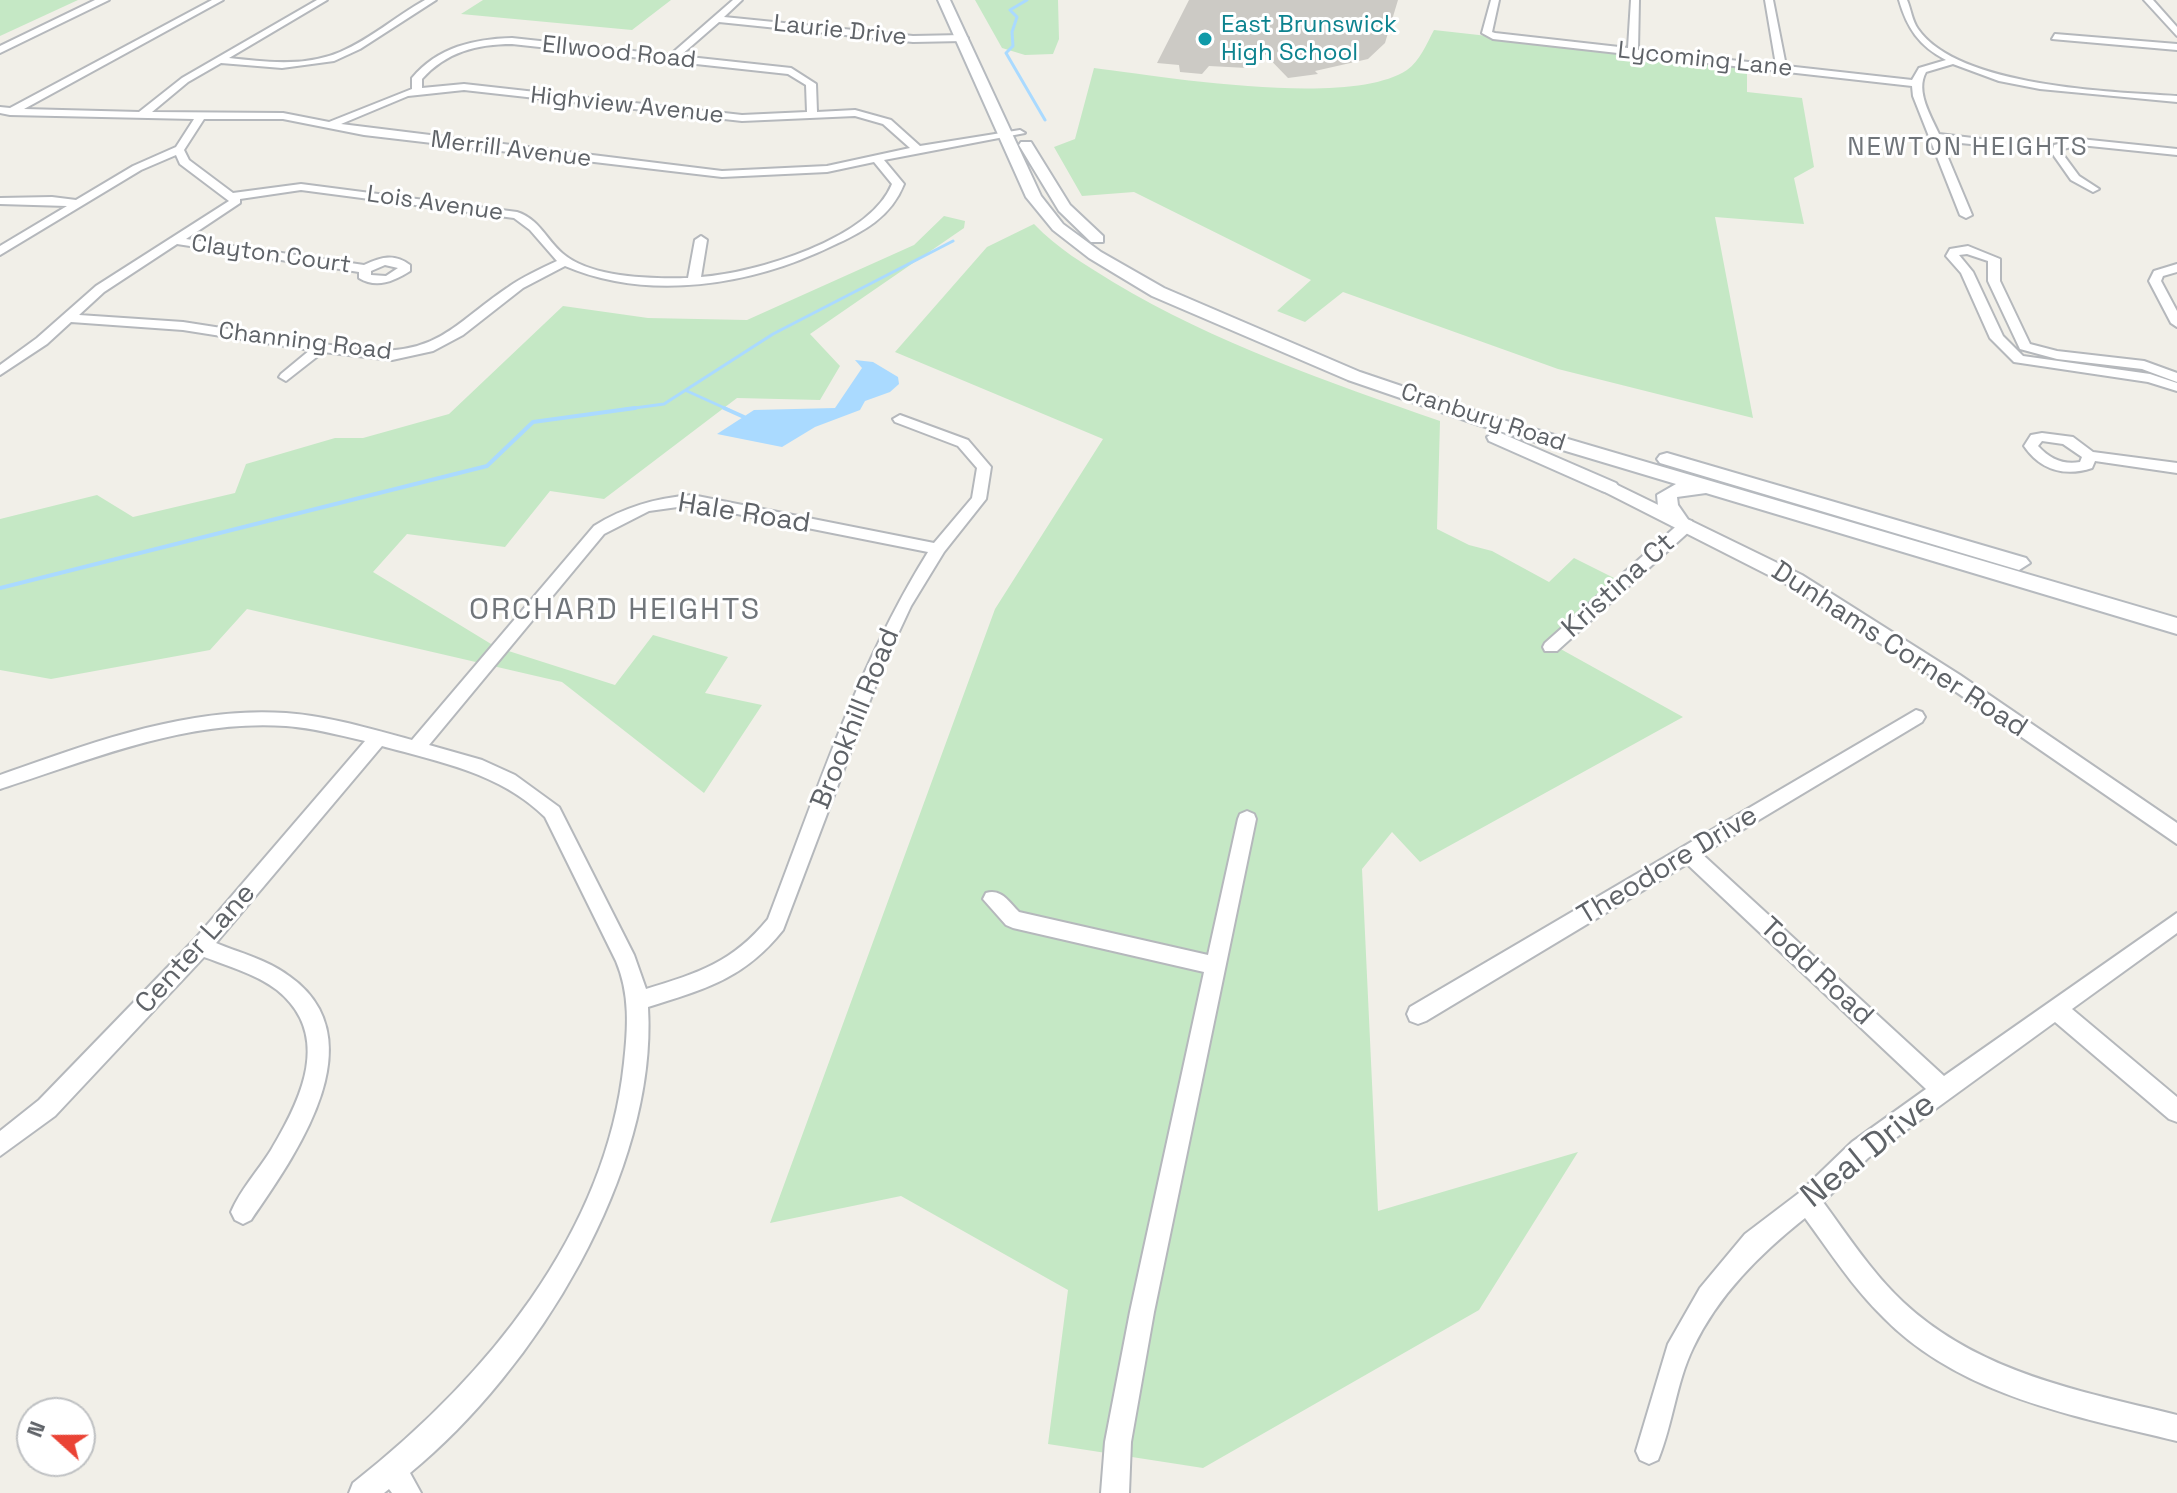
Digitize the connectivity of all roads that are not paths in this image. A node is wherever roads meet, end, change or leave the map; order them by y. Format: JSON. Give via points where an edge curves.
{"nodes":[{"id":1,"x":104,"y":0,"type":"edge"},
{"id":2,"x":219,"y":0,"type":"edge"},
{"id":3,"x":323,"y":0,"type":"edge"},
{"id":4,"x":432,"y":0,"type":"edge"},
{"id":5,"x":738,"y":0,"type":"edge"},
{"id":6,"x":944,"y":0,"type":"edge"},
{"id":7,"x":953,"y":0,"type":"edge"},
{"id":8,"x":1495,"y":0,"type":"edge"},
{"id":9,"x":1635,"y":0,"type":"edge"},
{"id":10,"x":1769,"y":0,"type":"edge"},
{"id":11,"x":1903,"y":0,"type":"edge"},
{"id":12,"x":2148,"y":0,"type":"edge"},
{"id":13,"x":718,"y":19,"type":"junction"},
{"id":14,"x":2177,"y":33,"type":"edge"},
{"id":15,"x":2055,"y":37,"type":"dead end"},
{"id":16,"x":963,"y":38,"type":"junction"},
{"id":17,"x":2177,"y":47,"type":"edge"},
{"id":18,"x":0,"y":50,"type":"edge"},
{"id":19,"x":1633,"y":52,"type":"junction"},
{"id":20,"x":671,"y":59,"type":"junction"},
{"id":21,"x":217,"y":60,"type":"junction"},
{"id":22,"x":1956,"y":60,"type":"junction"},
{"id":23,"x":1781,"y":68,"type":"junction"},
{"id":24,"x":1918,"y":84,"type":"junction"},
{"id":25,"x":417,"y":89,"type":"junction"},
{"id":26,"x":2177,"y":99,"type":"edge"},
{"id":27,"x":5,"y":111,"type":"edge"},
{"id":28,"x":812,"y":113,"type":"junction"},
{"id":29,"x":142,"y":115,"type":"junction"},
{"id":30,"x":201,"y":116,"type":"junction"},
{"id":31,"x":331,"y":125,"type":"junction"},
{"id":32,"x":1012,"y":134,"type":"junction"},
{"id":33,"x":1935,"y":137,"type":"junction"},
{"id":34,"x":1990,"y":143,"type":"dead end"},
{"id":35,"x":179,"y":149,"type":"junction"},
{"id":36,"x":918,"y":149,"type":"junction"},
{"id":37,"x":2177,"y":152,"type":"edge"},
{"id":38,"x":878,"y":160,"type":"junction"},
{"id":39,"x":2093,"y":189,"type":"dead end"},
{"id":40,"x":231,"y":197,"type":"junction"},
{"id":41,"x":0,"y":201,"type":"edge"},
{"id":42,"x":77,"y":204,"type":"junction"},
{"id":43,"x":1966,"y":215,"type":"dead end"},
{"id":44,"x":701,"y":240,"type":"dead end"},
{"id":45,"x":178,"y":241,"type":"junction"},
{"id":46,"x":0,"y":251,"type":"edge"},
{"id":47,"x":564,"y":262,"type":"junction"},
{"id":48,"x":2177,"y":268,"type":"edge"},
{"id":49,"x":365,"y":269,"type":"dead end"},
{"id":50,"x":694,"y":281,"type":"junction"},
{"id":51,"x":67,"y":318,"type":"junction"},
{"id":52,"x":2177,"y":323,"type":"edge"},
{"id":53,"x":321,"y":347,"type":"junction"},
{"id":54,"x":2029,"y":348,"type":"junction"},
{"id":55,"x":2013,"y":355,"type":"junction"},
{"id":56,"x":0,"y":371,"type":"edge"},
{"id":57,"x":1354,"y":376,"type":"junction"},
{"id":58,"x":286,"y":377,"type":"dead end"},
{"id":59,"x":2177,"y":378,"type":"edge"},
{"id":60,"x":2177,"y":387,"type":"edge"},
{"id":61,"x":1507,"y":412,"type":"junction"},
{"id":62,"x":900,"y":419,"type":"dead end"},
{"id":63,"x":1565,"y":445,"type":"junction"},
{"id":64,"x":2089,"y":456,"type":"dead end"},
{"id":65,"x":2177,"y":468,"type":"edge"},
{"id":66,"x":1609,"y":487,"type":"junction"},
{"id":67,"x":1712,"y":490,"type":"junction"},
{"id":68,"x":1683,"y":523,"type":"junction"},
{"id":69,"x":938,"y":549,"type":"junction"},
{"id":70,"x":2177,"y":609,"type":"edge"},
{"id":71,"x":2177,"y":626,"type":"edge"},
{"id":72,"x":1551,"y":647,"type":"dead end"},
{"id":73,"x":1916,"y":717,"type":"dead end"},
{"id":74,"x":377,"y":739,"type":"junction"},
{"id":75,"x":416,"y":748,"type":"junction"},
{"id":76,"x":0,"y":782,"type":"edge"},
{"id":77,"x":1247,"y":819,"type":"dead end"},
{"id":78,"x":2177,"y":835,"type":"edge"},
{"id":79,"x":1688,"y":853,"type":"junction"},
{"id":80,"x":993,"y":899,"type":"dead end"},
{"id":81,"x":2177,"y":922,"type":"edge"},
{"id":82,"x":201,"y":946,"type":"junction"},
{"id":83,"x":1215,"y":966,"type":"junction"},
{"id":84,"x":636,"y":1001,"type":"junction"},
{"id":85,"x":2056,"y":1009,"type":"junction"},
{"id":86,"x":1418,"y":1014,"type":"dead end"},
{"id":87,"x":1943,"y":1090,"type":"junction"},
{"id":88,"x":2177,"y":1111,"type":"edge"},
{"id":89,"x":0,"y":1145,"type":"edge"},
{"id":90,"x":1807,"y":1201,"type":"junction"},
{"id":91,"x":243,"y":1212,"type":"dead end"},
{"id":92,"x":2177,"y":1428,"type":"edge"},
{"id":93,"x":1649,"y":1451,"type":"dead end"},
{"id":94,"x":400,"y":1482,"type":"edge"},
{"id":95,"x":363,"y":1493,"type":"edge"},
{"id":96,"x":1115,"y":1493,"type":"edge"}],
"edges":[{"from":1,"to":18,"type":"street"},
{"from":2,"to":27,"type":"street"},
{"from":3,"to":21,"type":"street"},
{"from":4,"to":21,"type":"street","via":[[326,60],[273,66]]},
{"from":5,"to":13,"type":"street"},
{"from":6,"to":16,"type":"main road","name":"Cranbury Road"},
{"from":7,"to":32,"type":"main road","name":"Cranbury Road"},
{"from":8,"to":19,"type":"street","name":"Lycoming Lane","via":[[1487,33],[1493,36]]},
{"from":9,"to":19,"type":"street"},
{"from":10,"to":23,"type":"street"},
{"from":11,"to":22,"type":"street","via":[[1918,36]]},
{"from":12,"to":14,"type":"street"},
{"from":13,"to":16,"type":"street","name":"Laurie Drive","via":[[913,39]]},
{"from":13,"to":20,"type":"street"},
{"from":15,"to":17,"type":"street"},
{"from":16,"to":32,"type":"main road","name":"Cranbury Road"},
{"from":19,"to":23,"type":"street","name":"Lycoming Lane"},
{"from":20,"to":25,"type":"street","name":"Ellwood Road","via":[[483,42],[449,53],[424,69]]},
{"from":20,"to":28,"type":"street","name":"Ellwood Road","via":[[798,73],[811,84]]},
{"from":21,"to":29,"type":"street"},
{"from":22,"to":24,"type":"street","via":[[1926,68]]},
{"from":22,"to":26,"type":"street","via":[[2052,89]]},
{"from":23,"to":24,"type":"street","name":"Lycoming Lane"},
{"from":24,"to":33,"type":"street"},
{"from":25,"to":28,"type":"street","name":"Highview Avenue","via":[[464,87],[742,118]]},
{"from":25,"to":31,"type":"street","name":"Highview Avenue"},
{"from":27,"to":29,"type":"street","name":"Merrill Avenue"},
{"from":28,"to":36,"type":"street","name":"Highview Avenue","via":[[844,111],[879,119]]},
{"from":29,"to":30,"type":"street","name":"Merrill Avenue"},
{"from":30,"to":31,"type":"street","name":"Merrill Avenue","via":[[283,116]]},
{"from":30,"to":35,"type":"street"},
{"from":31,"to":38,"type":"street","name":"Merrill Avenue","via":[[703,173],[781,173]]},
{"from":32,"to":36,"type":"street","name":"Merrill Avenue"},
{"from":32,"to":57,"type":"main road","name":"Cranbury Road","via":[[1034,197],[1058,227],[1095,255],[1158,292]]},
{"from":32,"to":61,"type":"main road","name":"Cranbury Road","via":[[1064,208],[1124,257],[1305,341]]},
{"from":33,"to":34,"type":"street"},
{"from":33,"to":43,"type":"street"},
{"from":35,"to":40,"type":"street","via":[[184,162]]},
{"from":35,"to":42,"type":"street"},
{"from":36,"to":38,"type":"street","name":"Merrill Avenue"},
{"from":37,"to":39,"type":"street","via":[[2080,142],[2058,147],[2075,178]]},
{"from":38,"to":50,"type":"street","via":[[898,184],[894,200],[876,219],[766,268]]},
{"from":40,"to":45,"type":"street","via":[[236,201]]},
{"from":40,"to":47,"type":"street","name":"Lois Avenue","via":[[301,187],[517,215],[535,226],[547,248]]},
{"from":41,"to":42,"type":"street"},
{"from":42,"to":46,"type":"street"},
{"from":44,"to":50,"type":"street"},
{"from":45,"to":49,"type":"street","name":"Clayton Court"},
{"from":45,"to":51,"type":"street","via":[[100,289]]},
{"from":47,"to":50,"type":"street","via":[[645,280]]},
{"from":47,"to":53,"type":"street","name":"Channing Road","via":[[521,284],[440,345],[397,356]]},
{"from":48,"to":52,"type":"street","via":[[2158,274],[2155,281]]},
{"from":51,"to":53,"type":"street","name":"Channing Road","via":[[157,322]]},
{"from":51,"to":56,"type":"street"},
{"from":53,"to":58,"type":"street"},
{"from":54,"to":55,"type":"street"},
{"from":54,"to":55,"type":"street","via":[[2018,336],[1994,281],[1994,259],[1968,250],[1954,252],[1997,338]]},
{"from":54,"to":59,"type":"street","via":[[2144,365]]},
{"from":55,"to":60,"type":"street","via":[[2040,365],[2150,378]]},
{"from":57,"to":63,"type":"main road","name":"Cranbury Road"},
{"from":57,"to":66,"type":"main road"},
{"from":61,"to":63,"type":"main road"},
{"from":61,"to":70,"type":"main road","name":"Cranbury Road"},
{"from":62,"to":69,"type":"street","name":"Brookhill Road","via":[[963,443],[984,467],[979,499]]},
{"from":63,"to":66,"type":"main road","via":[[1585,470]]},
{"from":63,"to":67,"type":"main road","name":"Cranbury Road"},
{"from":64,"to":65,"type":"street"},
{"from":66,"to":68,"type":"street","name":"Dunhams Corner Road"},
{"from":67,"to":68,"type":"main road","via":[[1675,490],[1667,495],[1668,506]]},
{"from":67,"to":71,"type":"main road","name":"Cranbury Road"},
{"from":68,"to":72,"type":"street","name":"Kristina Ct"},
{"from":68,"to":78,"type":"street","name":"Dunhams Corner Road","via":[[1795,580],[1953,680]]},
{"from":69,"to":75,"type":"street","name":"Hale Road","via":[[692,500],[657,502],[620,515],[599,530]]},
{"from":69,"to":84,"type":"street","name":"Brookhill Road","via":[[874,666],[776,924],[757,951],[731,970]]},
{"from":73,"to":79,"type":"street","name":"Theodore Drive"},
{"from":74,"to":75,"type":"street"},
{"from":74,"to":76,"type":"street","via":[[283,719],[203,725]]},
{"from":74,"to":82,"type":"street","name":"Center Lane"},
{"from":75,"to":84,"type":"street","via":[[514,782],[552,812],[632,975]]},
{"from":77,"to":83,"type":"street"},
{"from":79,"to":86,"type":"street","name":"Theodore Drive"},
{"from":79,"to":87,"type":"street","name":"Todd Road"},
{"from":80,"to":83,"type":"street","via":[[1013,919]]},
{"from":81,"to":85,"type":"street","name":"Neal Drive"},
{"from":82,"to":89,"type":"street","name":"Center Lane","via":[[47,1108]]},
{"from":82,"to":91,"type":"street","via":[[282,982],[302,1002],[317,1039],[315,1085],[303,1119]]},
{"from":83,"to":96,"type":"street","via":[[1139,1326],[1118,1442]]},
{"from":84,"to":94,"type":"street","via":[[634,1090],[610,1174],[590,1218],[566,1263],[490,1374]]},
{"from":85,"to":87,"type":"street","name":"Neal Drive"},
{"from":85,"to":88,"type":"street"},
{"from":87,"to":90,"type":"street","name":"Neal Drive","via":[[1860,1150]]},
{"from":90,"to":92,"type":"street","via":[[1892,1309],[1947,1354],[2010,1385]]},
{"from":90,"to":93,"type":"street","name":"Neal Drive","via":[[1754,1243],[1709,1297],[1681,1344]]},
{"from":94,"to":95,"type":"street"}]}
